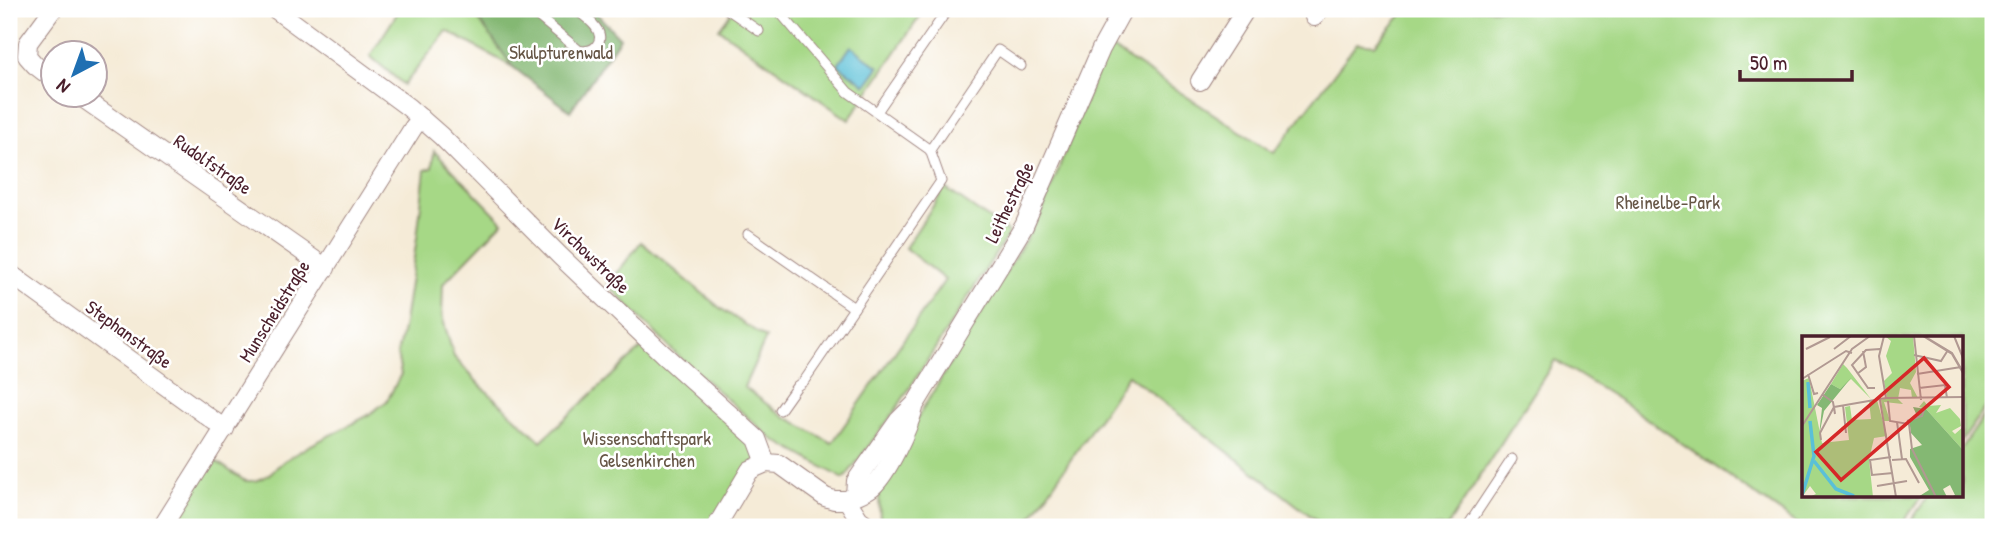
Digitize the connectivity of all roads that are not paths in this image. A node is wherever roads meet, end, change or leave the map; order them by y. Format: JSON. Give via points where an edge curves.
{"nodes":[{"id":1,"x":54,"y":9,"type":"edge"},
{"id":2,"x":275,"y":9,"type":"edge"},
{"id":3,"x":528,"y":9,"type":"edge"},
{"id":4,"x":575,"y":9,"type":"edge"},
{"id":5,"x":727,"y":9,"type":"edge"},
{"id":6,"x":777,"y":9,"type":"edge"},
{"id":7,"x":948,"y":9,"type":"edge"},
{"id":8,"x":1123,"y":9,"type":"edge"},
{"id":9,"x":1246,"y":9,"type":"edge"},
{"id":10,"x":759,"y":32,"type":"dead end"},
{"id":11,"x":1021,"y":66,"type":"dead end"},
{"id":12,"x":38,"y":67,"type":"edge"},
{"id":13,"x":1200,"y":81,"type":"dead end"},
{"id":14,"x":97,"y":108,"type":"edge"},
{"id":15,"x":877,"y":112,"type":"junction"},
{"id":16,"x":421,"y":118,"type":"junction"},
{"id":17,"x":930,"y":149,"type":"junction"},
{"id":18,"x":748,"y":234,"type":"dead end"},
{"id":19,"x":326,"y":268,"type":"junction"},
{"id":20,"x":9,"y":273,"type":"edge"},
{"id":21,"x":854,"y":308,"type":"junction"},
{"id":22,"x":780,"y":410,"type":"dead end"},
{"id":23,"x":225,"y":429,"type":"junction"},
{"id":24,"x":1511,"y":459,"type":"dead end"},
{"id":25,"x":766,"y":463,"type":"junction"},
{"id":26,"x":851,"y":498,"type":"junction"},
{"id":27,"x":162,"y":527,"type":"edge"},
{"id":28,"x":716,"y":527,"type":"edge"},
{"id":29,"x":870,"y":527,"type":"edge"},
{"id":30,"x":1467,"y":527,"type":"edge"}],
"edges":[{"from":1,"to":12,"type":"street","via":[[28,43],[27,56]]},
{"from":2,"to":16,"type":"street","name":"Virchowstraße"},
{"from":3,"to":4,"type":"lane","via":[[580,51],[588,51],[596,47],[599,32]]},
{"from":5,"to":10,"type":"lane"},
{"from":6,"to":15,"type":"lane","via":[[848,92]]},
{"from":7,"to":15,"type":"lane"},
{"from":8,"to":26,"type":"street","name":"Leithestraße","via":[[1024,226],[916,403],[880,478]]},
{"from":9,"to":13,"type":"street"},
{"from":11,"to":17,"type":"lane","via":[[998,50]]},
{"from":14,"to":19,"type":"street","name":"Rudolfstraße"},
{"from":15,"to":17,"type":"lane"},
{"from":16,"to":19,"type":"street","name":"Munscheidstraße"},
{"from":16,"to":25,"type":"street","name":"Virchowstraße","via":[[560,256],[757,439]]},
{"from":17,"to":21,"type":"lane","via":[[941,181]]},
{"from":18,"to":21,"type":"lane"},
{"from":19,"to":23,"type":"street","name":"Munscheidstraße"},
{"from":20,"to":23,"type":"street","name":"Stephanstraße"},
{"from":21,"to":22,"type":"lane"},
{"from":23,"to":27,"type":"street","name":"Munscheidstraße"},
{"from":24,"to":30,"type":"lane"},
{"from":25,"to":26,"type":"street","via":[[779,464],[825,497]]},
{"from":25,"to":28,"type":"street","via":[[750,470]]},
{"from":26,"to":29,"type":"street","via":[[859,519]]}]}
